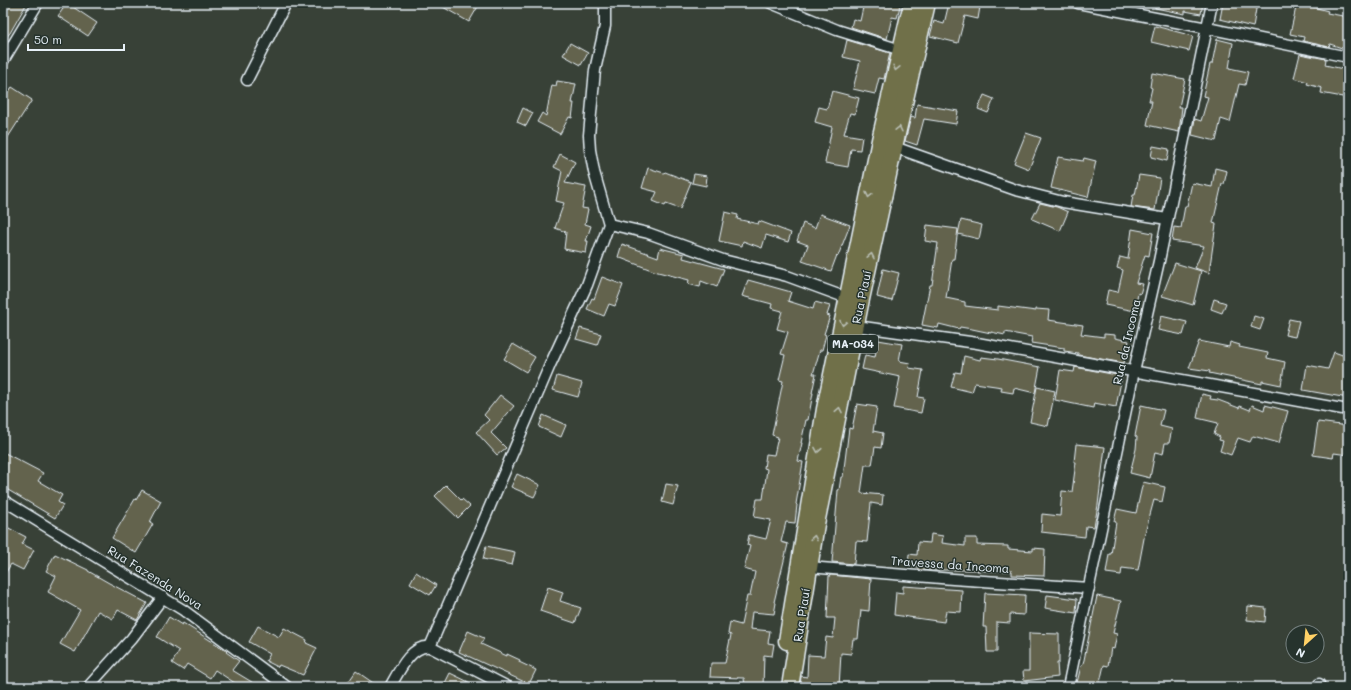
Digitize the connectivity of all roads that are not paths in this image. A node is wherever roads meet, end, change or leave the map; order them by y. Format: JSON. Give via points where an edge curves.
{"nodes":[{"id":1,"x":38,"y":3,"type":"edge"},
{"id":2,"x":286,"y":3,"type":"edge"},
{"id":3,"x":605,"y":3,"type":"edge"},
{"id":4,"x":771,"y":3,"type":"edge"},
{"id":5,"x":912,"y":3,"type":"edge"},
{"id":6,"x":927,"y":3,"type":"edge"},
{"id":7,"x":1078,"y":3,"type":"edge"},
{"id":8,"x":1212,"y":3,"type":"edge"},
{"id":9,"x":1207,"y":28,"type":"junction"},
{"id":10,"x":900,"y":50,"type":"junction"},
{"id":11,"x":1348,"y":57,"type":"edge"},
{"id":12,"x":3,"y":61,"type":"edge"},
{"id":13,"x":247,"y":80,"type":"dead end"},
{"id":14,"x":894,"y":147,"type":"junction"},
{"id":15,"x":1167,"y":220,"type":"junction"},
{"id":16,"x":609,"y":224,"type":"junction"},
{"id":17,"x":848,"y":298,"type":"junction"},
{"id":18,"x":856,"y":326,"type":"junction"},
{"id":19,"x":1134,"y":372,"type":"junction"},
{"id":20,"x":1348,"y":410,"type":"edge"},
{"id":21,"x":3,"y":500,"type":"edge"},
{"id":22,"x":809,"y":567,"type":"junction"},
{"id":23,"x":1089,"y":588,"type":"junction"},
{"id":24,"x":163,"y":597,"type":"junction"},
{"id":25,"x":430,"y":647,"type":"junction"},
{"id":26,"x":88,"y":687,"type":"edge"},
{"id":27,"x":287,"y":687,"type":"edge"},
{"id":28,"x":390,"y":687,"type":"edge"},
{"id":29,"x":508,"y":687,"type":"edge"},
{"id":30,"x":779,"y":687,"type":"edge"},
{"id":31,"x":790,"y":687,"type":"edge"},
{"id":32,"x":1068,"y":687,"type":"edge"}],
"edges":[{"from":1,"to":12,"type":"street"},
{"from":2,"to":13,"type":"street"},
{"from":3,"to":16,"type":"street","via":[[605,26],[595,70],[589,135],[594,172]]},
{"from":4,"to":10,"type":"street","via":[[837,30]]},
{"from":5,"to":10,"type":"main road","name":"Rua Piauí","number":"MA-034"},
{"from":14,"to":6,"type":"main road","name":"Rua Piauí","number":"MA-034","one_way":true},
{"from":7,"to":9,"type":"street"},
{"from":8,"to":9,"type":"street","name":"Rua da Incoma"},
{"from":9,"to":11,"type":"street"},
{"from":9,"to":15,"type":"street","name":"Rua da Incoma"},
{"from":10,"to":17,"type":"main road","name":"Rua Piauí","number":"MA-034","one_way":true},
{"from":14,"to":15,"type":"street","via":[[1023,192]]},
{"from":18,"to":14,"type":"main road","name":"Rua Piauí","number":"MA-034","one_way":true},
{"from":15,"to":19,"type":"street","name":"Rua da Incoma"},
{"from":16,"to":17,"type":"street","via":[[648,233],[723,260],[787,276]]},
{"from":16,"to":25,"type":"street","via":[[587,285],[547,372]]},
{"from":17,"to":30,"type":"main road","name":"Rua Piauí","number":"MA-034","one_way":true,"via":[[825,409]]},
{"from":18,"to":19,"type":"street","via":[[977,343]]},
{"from":22,"to":18,"type":"main road","name":"Rua Piauí","number":"MA-034","one_way":true},
{"from":19,"to":20,"type":"street"},
{"from":19,"to":23,"type":"street","name":"Rua da Incoma"},
{"from":21,"to":24,"type":"street","name":"Rua Fazenda Nova"},
{"from":22,"to":23,"type":"street","name":"Travessa da Incoma"},
{"from":22,"to":31,"type":"main road","name":"Rua Piauí","number":"MA-034"},
{"from":23,"to":32,"type":"street","name":"Rua da Incoma"},
{"from":24,"to":26,"type":"street","via":[[132,638]]},
{"from":24,"to":27,"type":"street","name":"Rua Fazenda Nova"},
{"from":25,"to":28,"type":"street","via":[[422,647],[412,654]]},
{"from":25,"to":29,"type":"street"}]}
